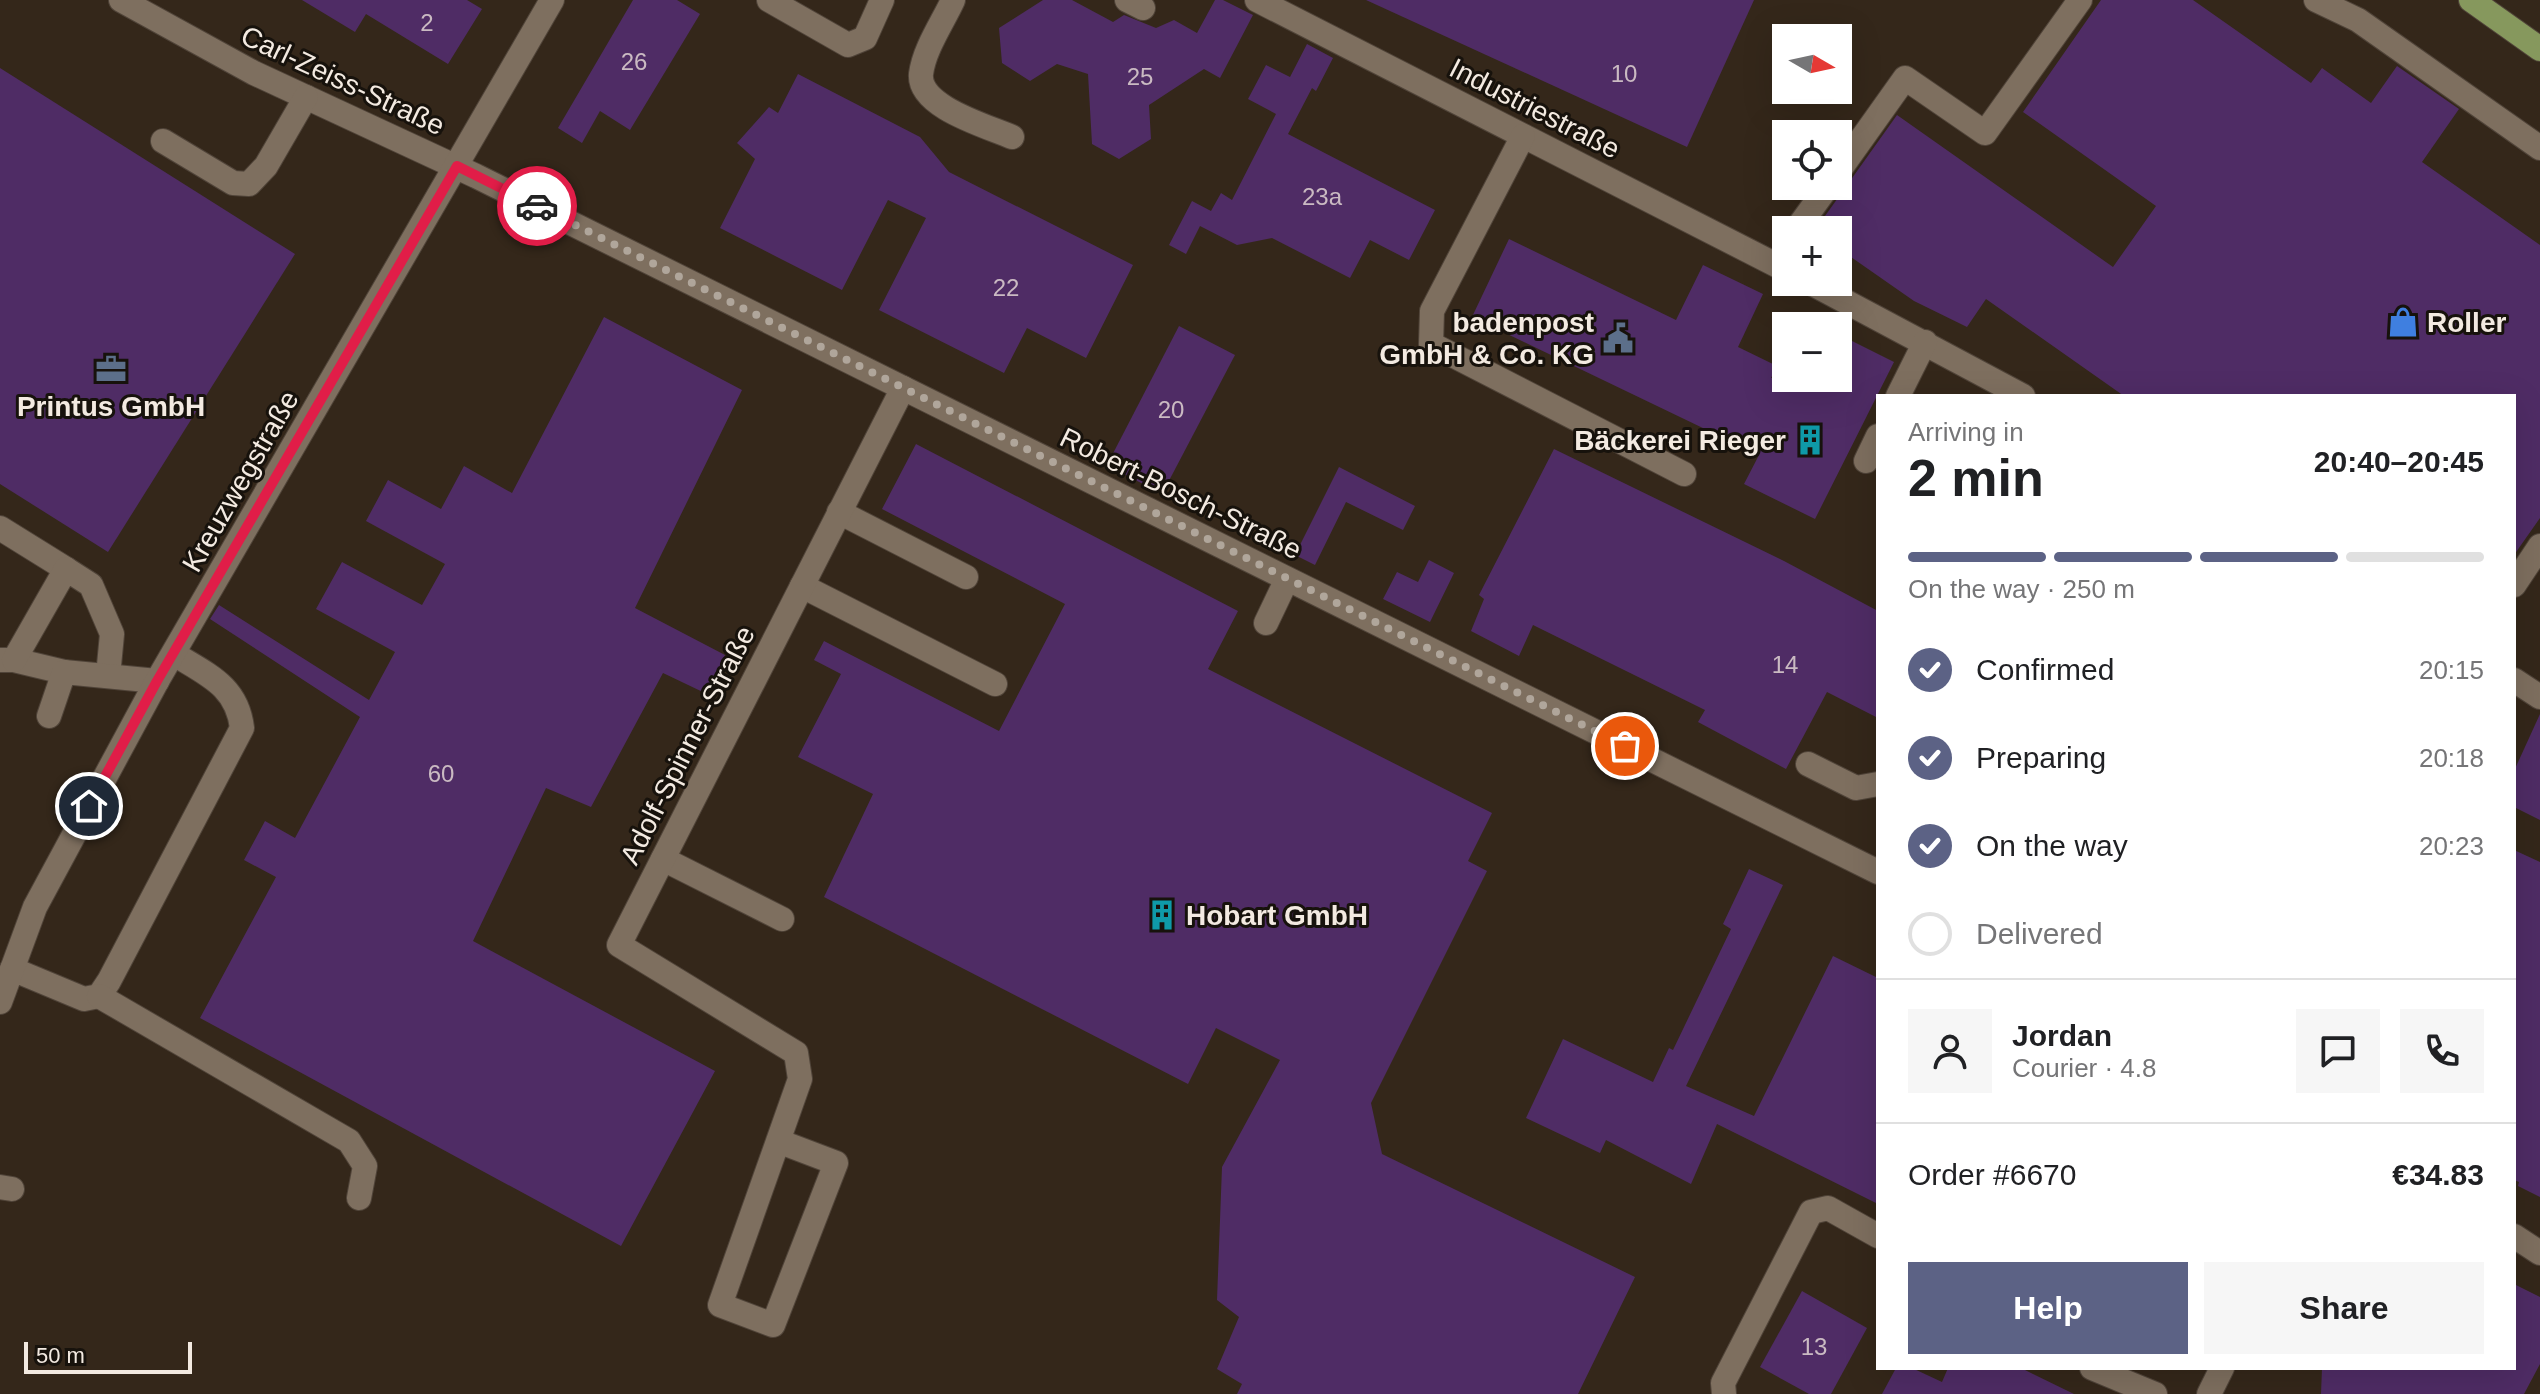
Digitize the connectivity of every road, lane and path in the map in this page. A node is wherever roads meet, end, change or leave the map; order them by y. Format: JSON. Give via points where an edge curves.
{"nodes":[{"id":1,"x":121,"y":0,"type":"edge"},
{"id":2,"x":552,"y":0,"type":"edge"},
{"id":3,"x":769,"y":0,"type":"edge"},
{"id":4,"x":882,"y":0,"type":"edge"},
{"id":5,"x":953,"y":0,"type":"edge"},
{"id":6,"x":1257,"y":0,"type":"edge"},
{"id":7,"x":2080,"y":0,"type":"edge"},
{"id":8,"x":2316,"y":0,"type":"edge"},
{"id":9,"x":2471,"y":0,"type":"edge"},
{"id":10,"x":2540,"y":49,"type":"edge"},
{"id":11,"x":306,"y":97,"type":"junction"},
{"id":12,"x":1523,"y":136,"type":"junction"},
{"id":13,"x":1012,"y":137,"type":"dead end"},
{"id":14,"x":163,"y":141,"type":"dead end"},
{"id":15,"x":2540,"y":148,"type":"edge"},
{"id":16,"x":1852,"y":152,"type":"edge"},
{"id":17,"x":457,"y":166,"type":"junction"},
{"id":18,"x":1772,"y":254,"type":"edge"},
{"id":19,"x":1836,"y":296,"type":"edge"},
{"id":20,"x":1925,"y":342,"type":"junction"},
{"id":21,"x":903,"y":388,"type":"junction"},
{"id":22,"x":1899,"y":394,"type":"edge"},
{"id":23,"x":2019,"y":394,"type":"edge"},
{"id":24,"x":1876,"y":440,"type":"edge"},
{"id":25,"x":1866,"y":461,"type":"dead end"},
{"id":26,"x":1684,"y":474,"type":"dead end"},
{"id":27,"x":839,"y":512,"type":"junction"},
{"id":28,"x":0,"y":528,"type":"edge"},
{"id":29,"x":2540,"y":546,"type":"edge"},
{"id":30,"x":66,"y":569,"type":"junction"},
{"id":31,"x":966,"y":577,"type":"dead end"},
{"id":32,"x":1287,"y":579,"type":"junction"},
{"id":33,"x":2516,"y":582,"type":"edge"},
{"id":34,"x":802,"y":586,"type":"junction"},
{"id":35,"x":1266,"y":623,"type":"dead end"},
{"id":36,"x":174,"y":654,"type":"junction"},
{"id":37,"x":7,"y":660,"type":"edge"},
{"id":38,"x":64,"y":672,"type":"junction"},
{"id":39,"x":108,"y":676,"type":"junction"},
{"id":40,"x":157,"y":681,"type":"junction"},
{"id":41,"x":2516,"y":681,"type":"edge"},
{"id":42,"x":995,"y":684,"type":"dead end"},
{"id":43,"x":2540,"y":697,"type":"edge"},
{"id":44,"x":49,"y":716,"type":"dead end"},
{"id":45,"x":1808,"y":764,"type":"dead end"},
{"id":46,"x":1876,"y":784,"type":"edge"},
{"id":47,"x":663,"y":859,"type":"junction"},
{"id":48,"x":1876,"y":871,"type":"edge"},
{"id":49,"x":782,"y":919,"type":"dead end"},
{"id":50,"x":12,"y":969,"type":"junction"},
{"id":51,"x":99,"y":996,"type":"junction"},
{"id":52,"x":0,"y":1002,"type":"edge"},
{"id":53,"x":778,"y":1141,"type":"junction"},
{"id":54,"x":359,"y":1198,"type":"dead end"},
{"id":55,"x":1876,"y":1235,"type":"edge"},
{"id":56,"x":2516,"y":1237,"type":"edge"},
{"id":57,"x":2540,"y":1253,"type":"edge"},
{"id":58,"x":2095,"y":1370,"type":"edge"},
{"id":59,"x":2221,"y":1370,"type":"edge"},
{"id":60,"x":2117,"y":1387,"type":"edge"},
{"id":61,"x":1724,"y":1394,"type":"edge"},
{"id":62,"x":2155,"y":1394,"type":"edge"},
{"id":63,"x":2209,"y":1394,"type":"edge"}],
"edges":[{"from":1,"to":11,"type":"street","name":"Carl-Zeiss-Straße"},
{"from":2,"to":17,"type":"street","name":"Kreuzwegstraße"},
{"from":3,"to":4,"type":"street","via":[[848,45],[865,38]]},
{"from":5,"to":13,"type":"street","via":[[921,72],[925,93],[935,103]]},
{"from":6,"to":12,"type":"street","name":"Industriestraße"},
{"from":7,"to":16,"type":"street","via":[[1985,133],[1905,78]]},
{"from":8,"to":15,"type":"street","via":[[2358,20]]},
{"from":9,"to":10,"type":"main road"},
{"from":11,"to":14,"type":"street","via":[[266,166],[249,184],[233,183]]},
{"from":11,"to":17,"type":"street","name":"Carl-Zeiss-Straße"},
{"from":12,"to":18,"type":"street","name":"Industriestraße"},
{"from":12,"to":26,"type":"street","via":[[1432,311],[1431,344]]},
{"from":17,"to":21,"type":"street","name":"Robert-Bosch-Straße"},
{"from":17,"to":36,"type":"street","name":"Kreuzwegstraße"},
{"from":19,"to":20,"type":"street"},
{"from":20,"to":22,"type":"street"},
{"from":20,"to":23,"type":"street"},
{"from":21,"to":27,"type":"street","name":"Adolf-Spinner-Straße"},
{"from":21,"to":32,"type":"street","name":"Robert-Bosch-Straße"},
{"from":24,"to":25,"type":"street"},
{"from":27,"to":31,"type":"street"},
{"from":27,"to":34,"type":"street","name":"Adolf-Spinner-Straße"},
{"from":28,"to":30,"type":"street"},
{"from":29,"to":33,"type":"street"},
{"from":30,"to":37,"type":"street"},
{"from":30,"to":39,"type":"street","via":[[91,585],[112,634]]},
{"from":32,"to":35,"type":"street"},
{"from":32,"to":48,"type":"street","name":"Robert-Bosch-Straße"},
{"from":34,"to":42,"type":"street"},
{"from":34,"to":47,"type":"street","name":"Adolf-Spinner-Straße"},
{"from":36,"to":40,"type":"street","name":"Kreuzwegstraße"},
{"from":36,"to":51,"type":"street","via":[[229,691],[240,707],[242,728]]},
{"from":37,"to":38,"type":"street"},
{"from":38,"to":39,"type":"street"},
{"from":38,"to":44,"type":"street"},
{"from":39,"to":40,"type":"street"},
{"from":40,"to":50,"type":"street","name":"Kreuzwegstraße","via":[[35,907]]},
{"from":41,"to":43,"type":"street"},
{"from":45,"to":46,"type":"street","via":[[1856,788]]},
{"from":47,"to":49,"type":"street"},
{"from":47,"to":53,"type":"street","name":"Adolf-Spinner-Straße","via":[[619,945],[796,1053],[800,1079]]},
{"from":50,"to":51,"type":"street","via":[[84,999]]},
{"from":50,"to":52,"type":"street","name":"Kreuzwegstraße"},
{"from":51,"to":54,"type":"street","via":[[349,1141],[365,1166]]},
{"from":53,"to":53,"type":"street","via":[[720,1305],[773,1325],[836,1163]]},
{"from":55,"to":61,"type":"street","via":[[1828,1208],[1811,1212],[1723,1383]]},
{"from":56,"to":57,"type":"street"},
{"from":58,"to":60,"type":"street"},
{"from":59,"to":63,"type":"street"},
{"from":60,"to":62,"type":"street"}]}
